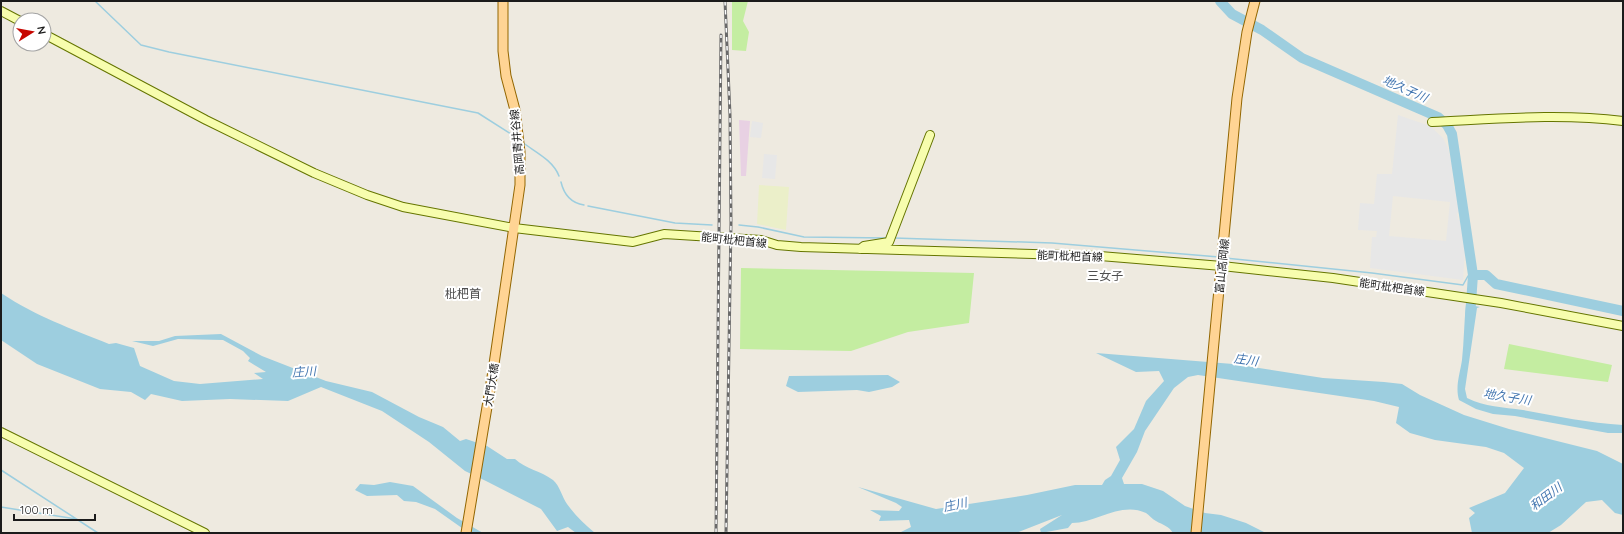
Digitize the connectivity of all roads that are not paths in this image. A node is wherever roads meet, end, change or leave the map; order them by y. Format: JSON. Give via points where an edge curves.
{"nodes":[{"id":1,"x":503,"y":1,"type":"edge"},
{"id":2,"x":1255,"y":1,"type":"edge"},
{"id":3,"x":1,"y":11,"type":"edge"},
{"id":4,"x":12,"y":17,"type":"edge"},
{"id":5,"x":52,"y":38,"type":"edge"},
{"id":6,"x":1623,"y":121,"type":"edge"},
{"id":7,"x":1432,"y":122,"type":"dead end"},
{"id":8,"x":930,"y":135,"type":"dead end"},
{"id":9,"x":514,"y":232,"type":"junction"},
{"id":10,"x":859,"y":250,"type":"junction"},
{"id":11,"x":1223,"y":261,"type":"junction"},
{"id":12,"x":1623,"y":326,"type":"edge"},
{"id":13,"x":1,"y":432,"type":"edge"},
{"id":14,"x":205,"y":533,"type":"edge"},
{"id":15,"x":466,"y":533,"type":"edge"},
{"id":16,"x":1196,"y":533,"type":"edge"}],
"edges":[{"from":1,"to":9,"type":"main road","name":"高岡青井谷線","via":[[503,51],[506,76],[515,110],[520,152],[520,185]]},
{"from":2,"to":11,"type":"main road","name":"富山高岡線","via":[[1250,15],[1237,98]]},
{"from":3,"to":4,"type":"main road"},
{"from":5,"to":9,"type":"main road","name":"能町枇杷首線","via":[[206,120],[314,173],[403,207]]},
{"from":6,"to":7,"type":"main road","via":[[1588,116]]},
{"from":8,"to":10,"type":"main road","via":[[890,240],[864,246]]},
{"from":9,"to":10,"type":"main road","name":"能町枇杷首線","via":[[633,242],[664,234]]},
{"from":9,"to":15,"type":"main road","name":"大門大橋"},
{"from":10,"to":11,"type":"main road","name":"能町枇杷首線"},
{"from":11,"to":12,"type":"main road","name":"能町枇杷首線","via":[[1492,301]]},
{"from":11,"to":16,"type":"main road","name":"富山高岡線"},
{"from":13,"to":14,"type":"main road"}]}
